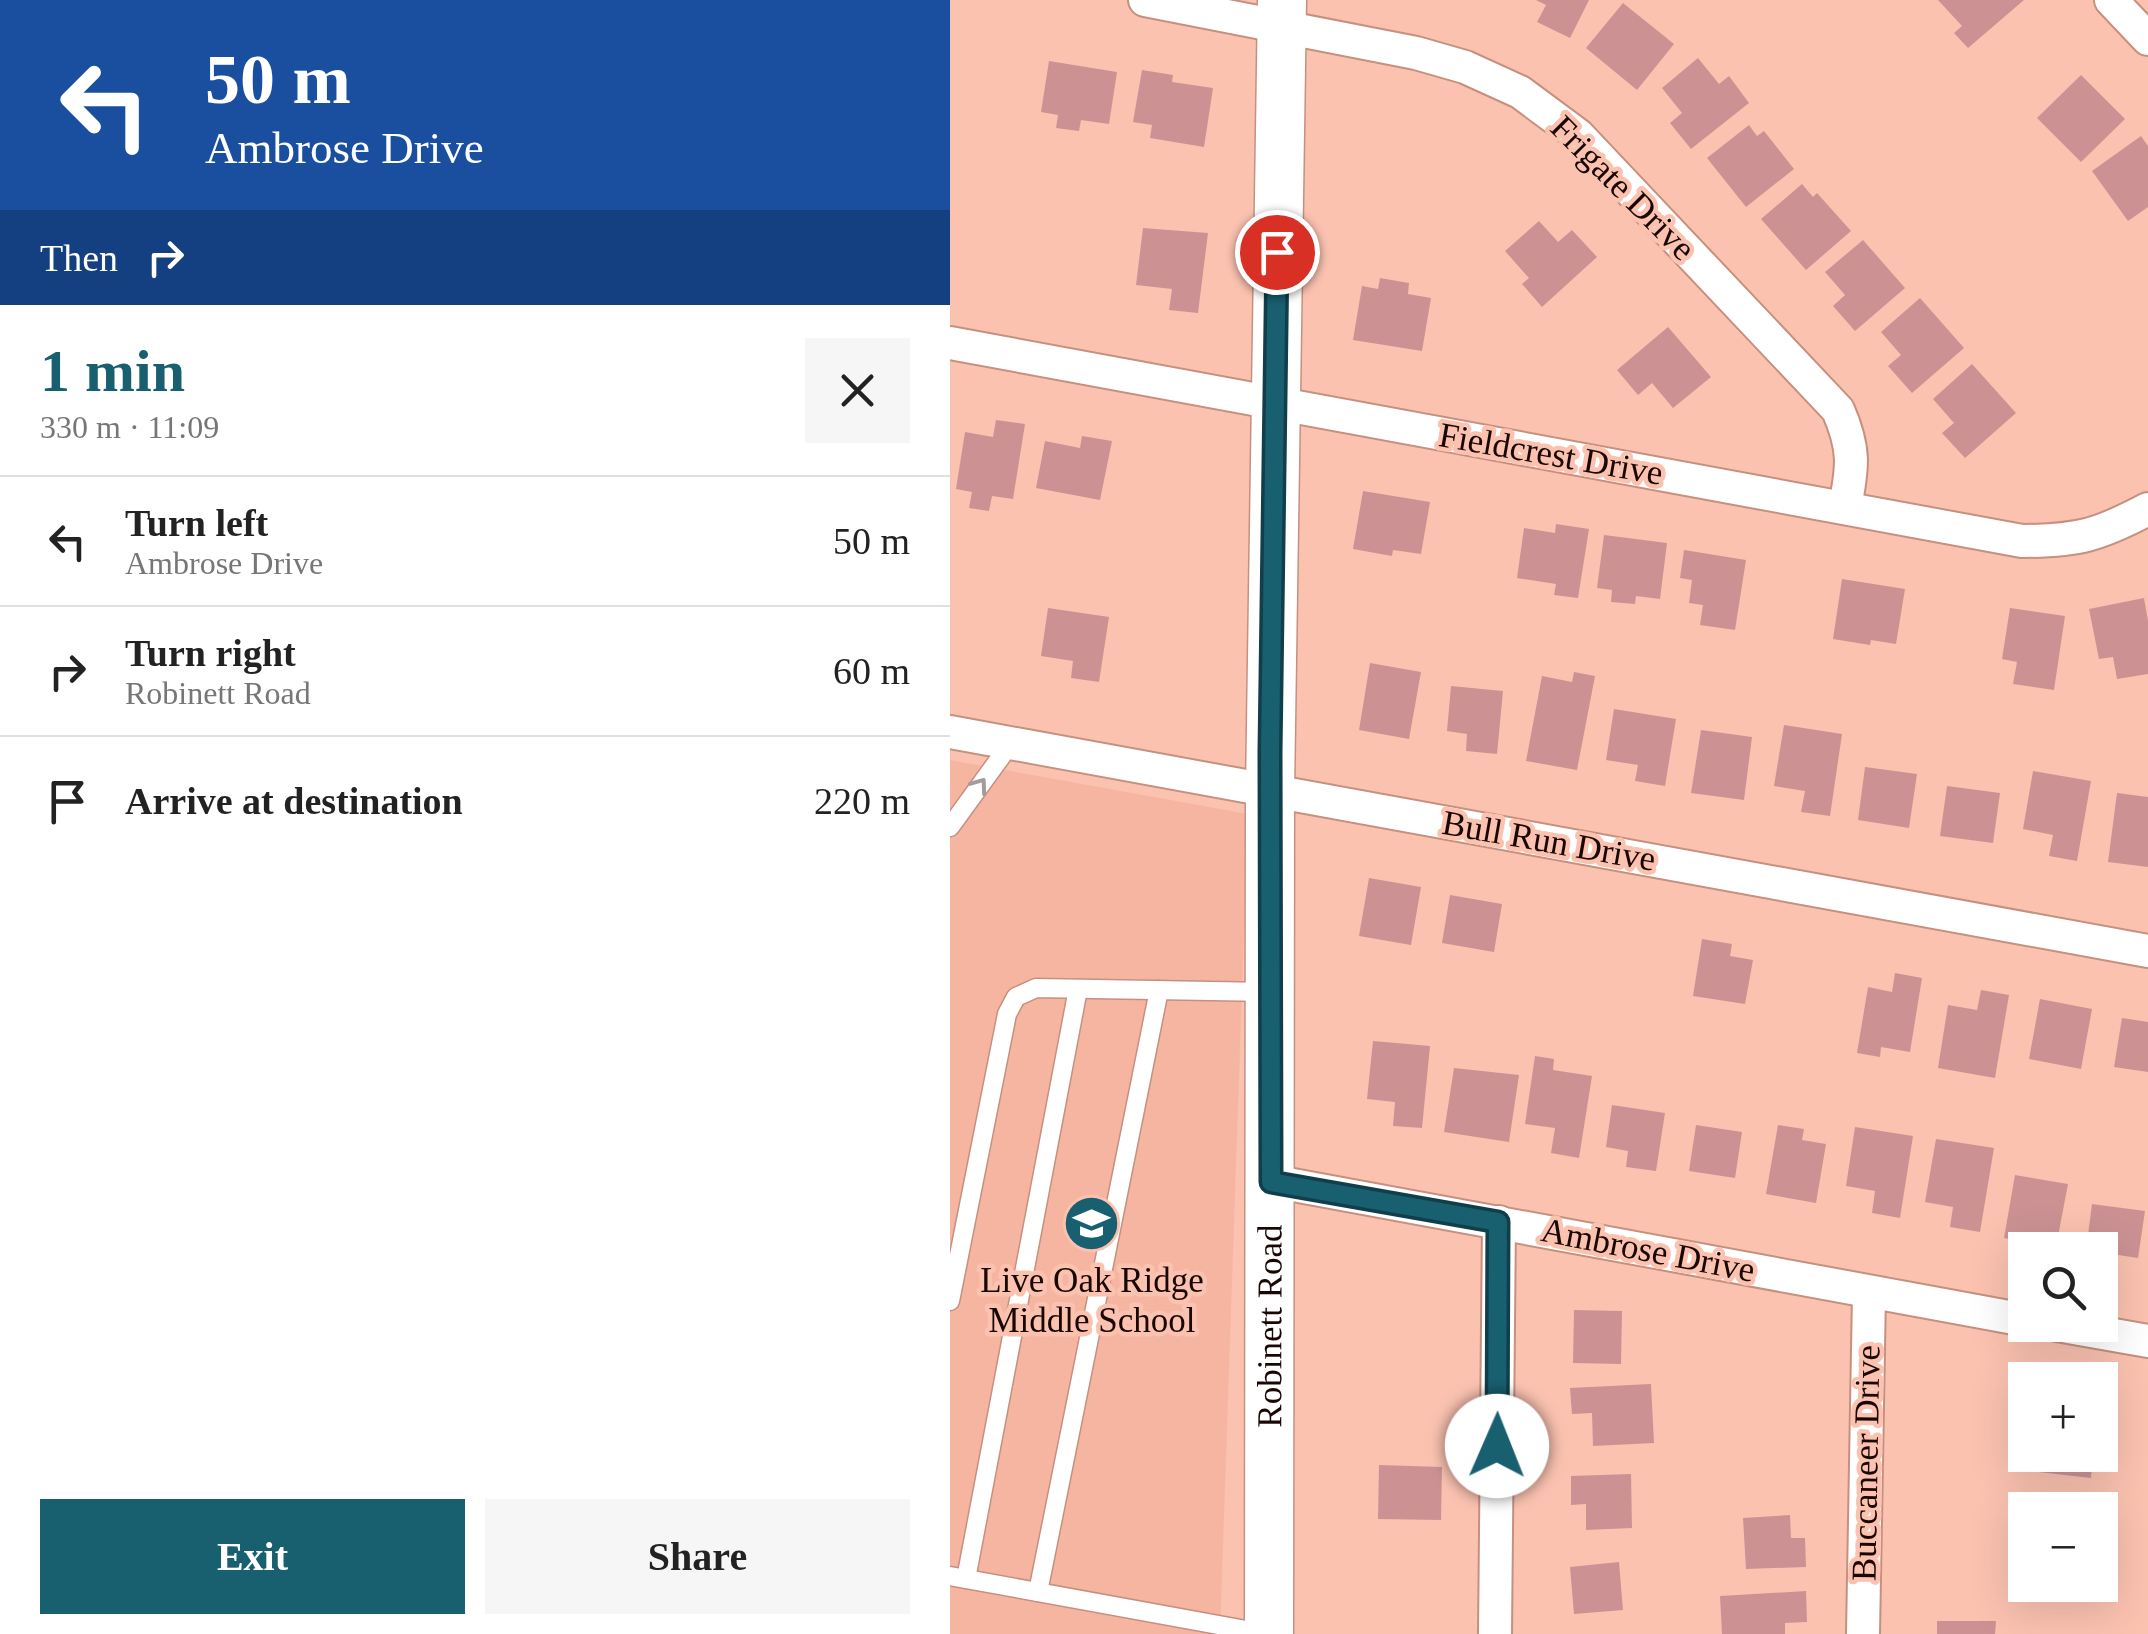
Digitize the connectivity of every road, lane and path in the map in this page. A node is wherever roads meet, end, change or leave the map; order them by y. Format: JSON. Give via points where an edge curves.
{"nodes":[{"id":1,"x":1145,"y":0,"type":"edge"},
{"id":2,"x":2112,"y":0,"type":"edge"},
{"id":3,"x":1282,"y":13,"type":"edge"},
{"id":4,"x":2148,"y":39,"type":"edge"},
{"id":5,"x":950,"y":343,"type":"edge"},
{"id":6,"x":1274,"y":403,"type":"junction"},
{"id":7,"x":1845,"y":507,"type":"junction"},
{"id":8,"x":2148,"y":510,"type":"edge"},
{"id":9,"x":950,"y":732,"type":"edge"},
{"id":10,"x":1010,"y":743,"type":"junction"},
{"id":11,"x":1270,"y":790,"type":"junction"},
{"id":12,"x":950,"y":827,"type":"edge"},
{"id":13,"x":2148,"y":950,"type":"edge"},
{"id":14,"x":1078,"y":989,"type":"junction"},
{"id":15,"x":1158,"y":990,"type":"junction"},
{"id":16,"x":1270,"y":992,"type":"junction"},
{"id":17,"x":1271,"y":1182,"type":"junction"},
{"id":18,"x":1498,"y":1222,"type":"junction"},
{"id":19,"x":1869,"y":1293,"type":"junction"},
{"id":20,"x":950,"y":1301,"type":"edge"},
{"id":21,"x":2008,"y":1317,"type":"edge"},
{"id":22,"x":2118,"y":1336,"type":"edge"},
{"id":23,"x":2148,"y":1341,"type":"edge"},
{"id":24,"x":958,"y":1578,"type":"edge"},
{"id":25,"x":1038,"y":1592,"type":"junction"},
{"id":26,"x":1268,"y":1634,"type":"edge"},
{"id":27,"x":1496,"y":1634,"type":"edge"},
{"id":28,"x":1863,"y":1634,"type":"edge"}],
"edges":[{"from":1,"to":3,"type":"street","name":"Frigate Drive"},
{"from":2,"to":4,"type":"street"},
{"from":3,"to":6,"type":"street","name":"Robinett Road"},
{"from":3,"to":7,"type":"street","name":"Frigate Drive","via":[[1465,67],[1520,92],[1578,135],[1838,410],[1853,464]]},
{"from":5,"to":6,"type":"street","name":"Fieldcrest Drive"},
{"from":6,"to":7,"type":"street","name":"Fieldcrest Drive"},
{"from":6,"to":11,"type":"street","name":"Robinett Road"},
{"from":7,"to":8,"type":"street","name":"Fieldcrest Drive","via":[[2022,540],[2064,541],[2103,533]]},
{"from":9,"to":10,"type":"street","name":"Bull Run Drive"},
{"from":10,"to":11,"type":"street","name":"Bull Run Drive"},
{"from":12,"to":10,"type":"lane","one_way":true},
{"from":11,"to":13,"type":"street","name":"Bull Run Drive"},
{"from":11,"to":16,"type":"street","name":"Robinett Road"},
{"from":14,"to":15,"type":"lane"},
{"from":14,"to":20,"type":"lane","via":[[1036,988],[1016,997],[1007,1014]]},
{"from":14,"to":24,"type":"lane"},
{"from":15,"to":16,"type":"lane"},
{"from":15,"to":25,"type":"lane"},
{"from":16,"to":17,"type":"street","name":"Robinett Road"},
{"from":17,"to":18,"type":"street","name":"Ambrose Drive"},
{"from":17,"to":26,"type":"street","name":"Robinett Road"},
{"from":18,"to":19,"type":"street","name":"Ambrose Drive"},
{"from":18,"to":27,"type":"street"},
{"from":19,"to":21,"type":"street","name":"Ambrose Drive"},
{"from":19,"to":28,"type":"street","name":"Buccaneer Drive"},
{"from":22,"to":23,"type":"street"},
{"from":24,"to":25,"type":"lane"},
{"from":25,"to":26,"type":"lane"}]}
